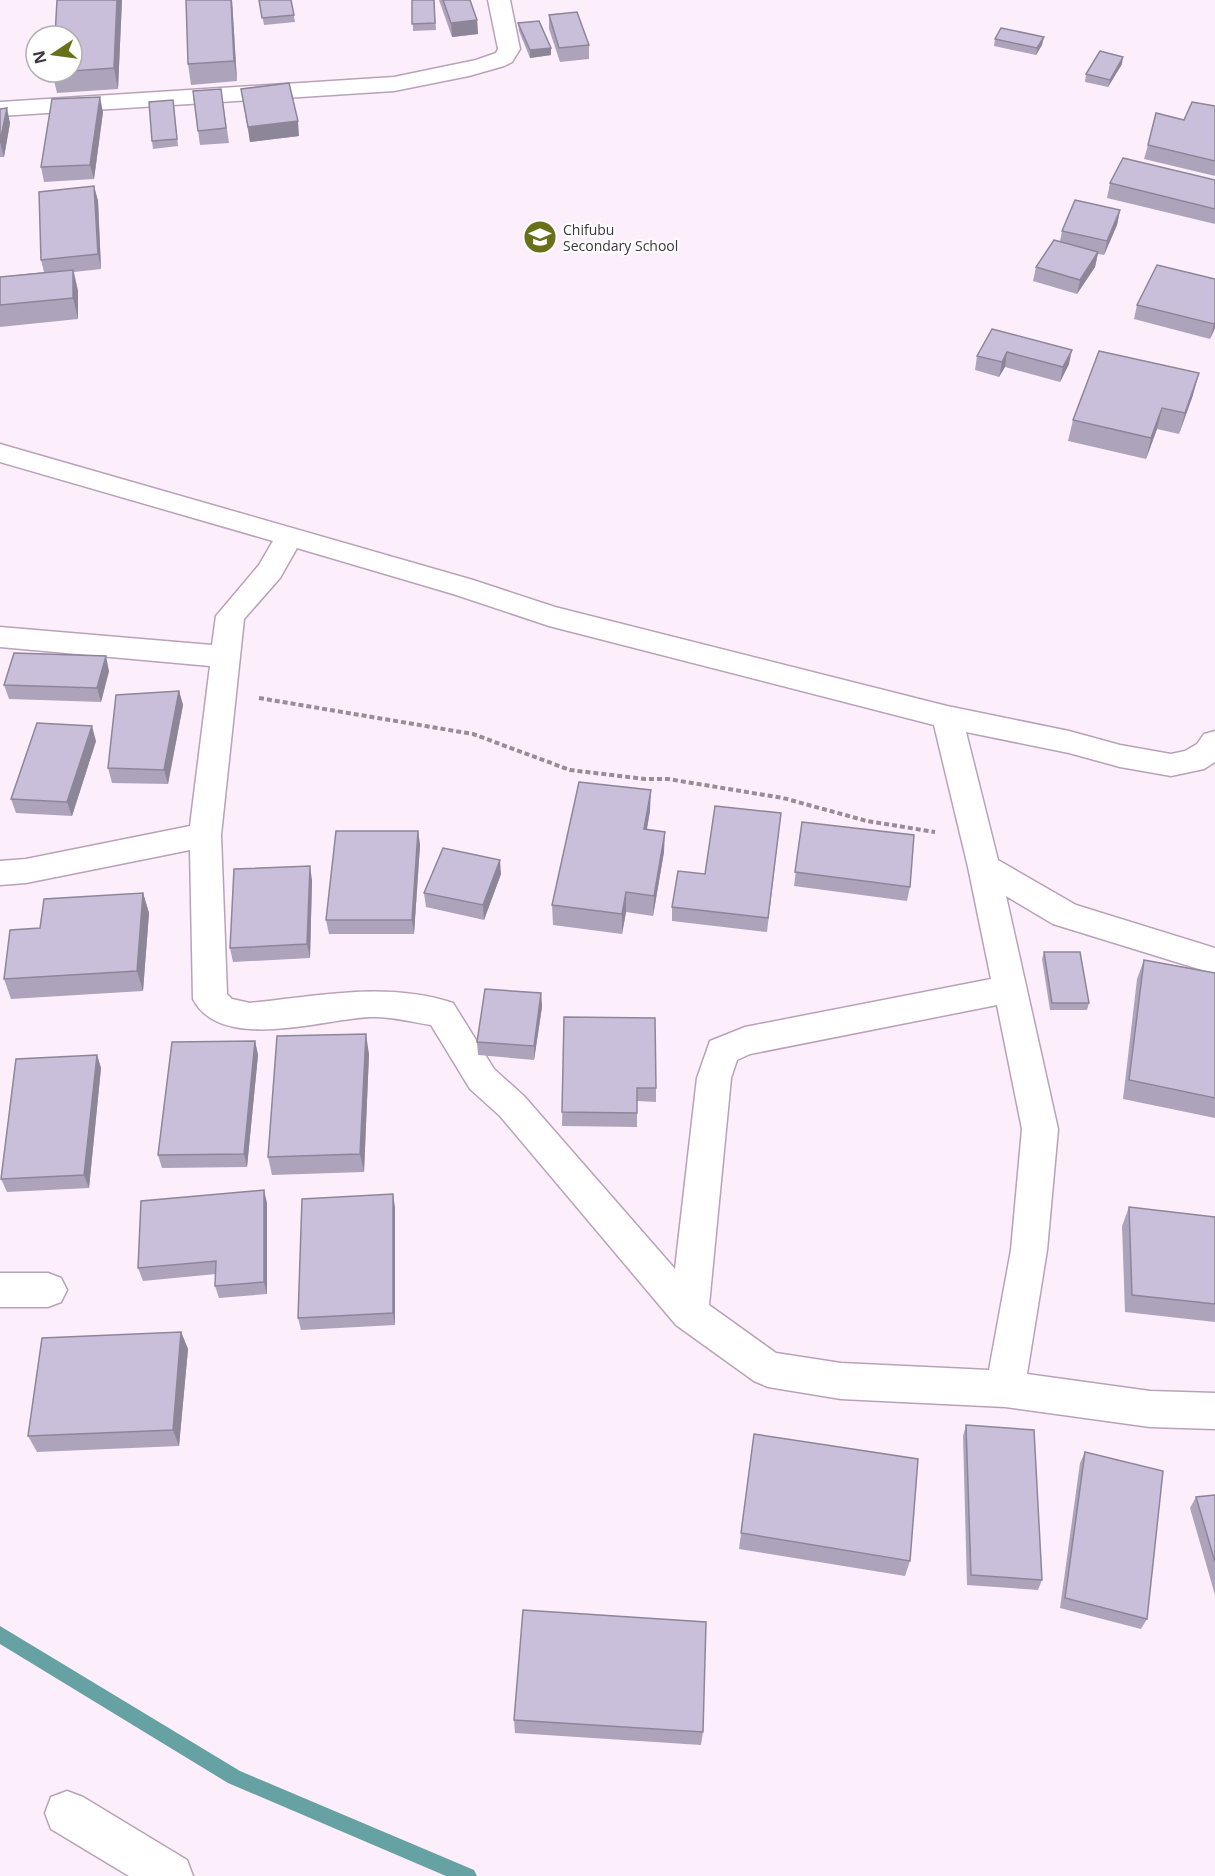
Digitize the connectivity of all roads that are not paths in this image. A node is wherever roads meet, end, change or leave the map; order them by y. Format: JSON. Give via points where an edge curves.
{"nodes":[{"id":1,"x":499,"y":0,"type":"edge"},
{"id":2,"x":0,"y":109,"type":"edge"},
{"id":3,"x":0,"y":453,"type":"edge"},
{"id":4,"x":290,"y":536,"type":"junction"},
{"id":5,"x":0,"y":637,"type":"edge"},
{"id":6,"x":227,"y":657,"type":"junction"},
{"id":7,"x":947,"y":717,"type":"junction"},
{"id":8,"x":1215,"y":742,"type":"edge"},
{"id":9,"x":205,"y":835,"type":"junction"},
{"id":10,"x":980,"y":853,"type":"junction"},
{"id":11,"x":0,"y":873,"type":"edge"},
{"id":12,"x":1215,"y":962,"type":"edge"},
{"id":13,"x":1011,"y":989,"type":"junction"},
{"id":14,"x":0,"y":1290,"type":"edge"},
{"id":15,"x":48,"y":1290,"type":"dead end"},
{"id":16,"x":689,"y":1313,"type":"junction"},
{"id":17,"x":1005,"y":1389,"type":"junction"},
{"id":18,"x":1215,"y":1411,"type":"edge"},
{"id":19,"x":67,"y":1813,"type":"dead end"},
{"id":20,"x":171,"y":1876,"type":"edge"}],
"edges":[{"from":1,"to":2,"type":"street","via":[[509,49],[492,63],[394,84]]},
{"from":3,"to":4,"type":"street"},
{"from":4,"to":6,"type":"street","via":[[270,571],[230,616]]},
{"from":4,"to":7,"type":"street","via":[[549,616]]},
{"from":5,"to":6,"type":"street"},
{"from":6,"to":9,"type":"street"},
{"from":7,"to":8,"type":"street","via":[[1171,765],[1193,762]]},
{"from":7,"to":10,"type":"street"},
{"from":9,"to":11,"type":"street"},
{"from":9,"to":16,"type":"street","via":[[210,999],[222,1011],[250,1017],[373,1003],[441,1013],[482,1078],[572,1175]]},
{"from":10,"to":12,"type":"street","via":[[1065,915]]},
{"from":10,"to":13,"type":"street"},
{"from":13,"to":16,"type":"street","via":[[746,1041],[722,1051],[714,1078]]},
{"from":13,"to":17,"type":"street","via":[[1040,1130],[1029,1251]]},
{"from":14,"to":15,"type":"street"},
{"from":16,"to":17,"type":"street","via":[[768,1369],[841,1381]]},
{"from":17,"to":18,"type":"street","via":[[1150,1409]]},
{"from":19,"to":20,"type":"street"}]}
